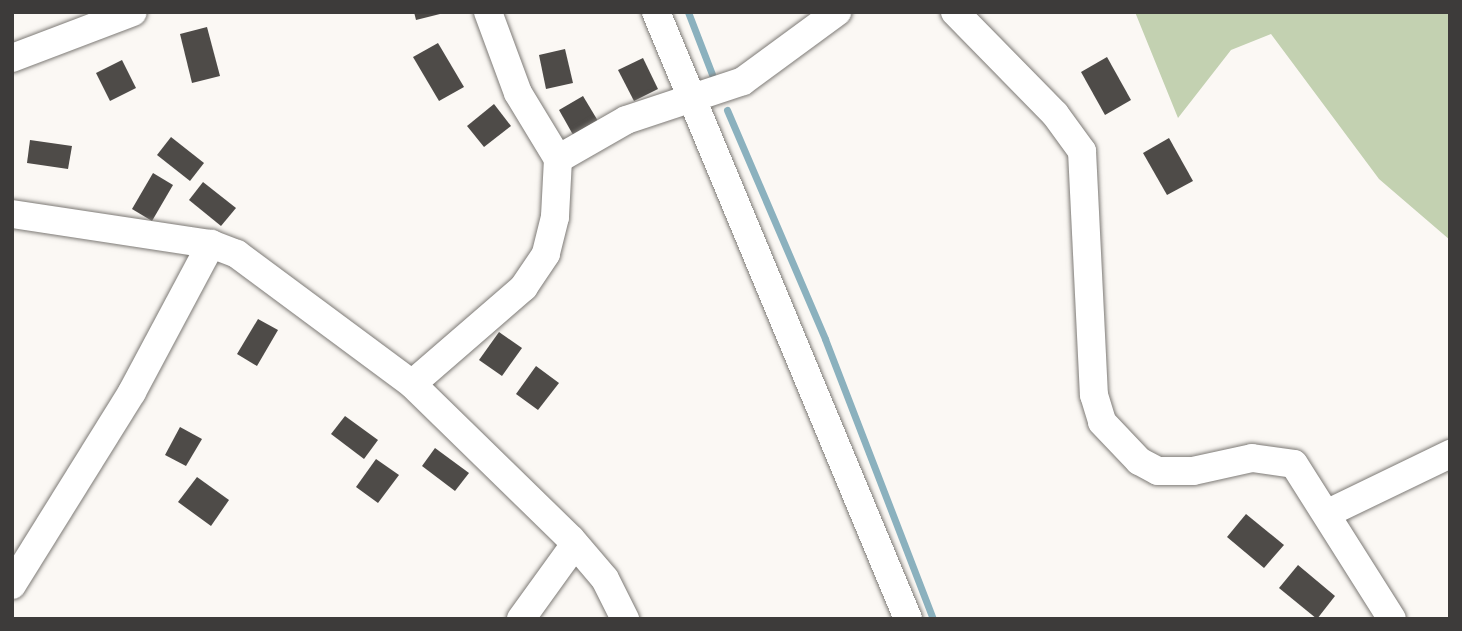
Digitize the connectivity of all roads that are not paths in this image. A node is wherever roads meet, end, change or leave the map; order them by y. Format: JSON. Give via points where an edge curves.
{"nodes":[{"id":1,"x":133,"y":12,"type":"edge"},
{"id":2,"x":488,"y":12,"type":"edge"},
{"id":3,"x":656,"y":12,"type":"edge"},
{"id":4,"x":837,"y":12,"type":"edge"},
{"id":5,"x":955,"y":12,"type":"edge"},
{"id":6,"x":12,"y":58,"type":"edge"},
{"id":7,"x":688,"y":96,"type":"junction"},
{"id":8,"x":558,"y":159,"type":"junction"},
{"id":9,"x":12,"y":214,"type":"edge"},
{"id":10,"x":211,"y":244,"type":"junction"},
{"id":11,"x":412,"y":384,"type":"junction"},
{"id":12,"x":1450,"y":454,"type":"edge"},
{"id":13,"x":1328,"y":513,"type":"junction"},
{"id":14,"x":575,"y":544,"type":"junction"},
{"id":15,"x":12,"y":584,"type":"edge"},
{"id":16,"x":521,"y":619,"type":"edge"},
{"id":17,"x":625,"y":619,"type":"edge"},
{"id":18,"x":908,"y":619,"type":"edge"},
{"id":19,"x":1392,"y":619,"type":"edge"}],
"edges":[{"from":1,"to":6,"type":"street"},
{"from":2,"to":8,"type":"street","via":[[518,93]]},
{"from":3,"to":7,"type":"street"},
{"from":4,"to":7,"type":"street","via":[[743,81]]},
{"from":5,"to":13,"type":"street","via":[[1055,114],[1082,151],[1094,395],[1102,422],[1139,461],[1158,471],[1193,471],[1252,458],[1294,464]]},
{"from":7,"to":8,"type":"street","via":[[626,120]]},
{"from":7,"to":18,"type":"street"},
{"from":8,"to":11,"type":"street","via":[[555,217],[546,254],[497,314]]},
{"from":9,"to":10,"type":"street"},
{"from":10,"to":11,"type":"street","via":[[237,254]]},
{"from":10,"to":15,"type":"street","via":[[132,392]]},
{"from":11,"to":14,"type":"street"},
{"from":12,"to":13,"type":"street"},
{"from":13,"to":19,"type":"street"},
{"from":14,"to":16,"type":"street"},
{"from":14,"to":17,"type":"street","via":[[605,579]]}]}
